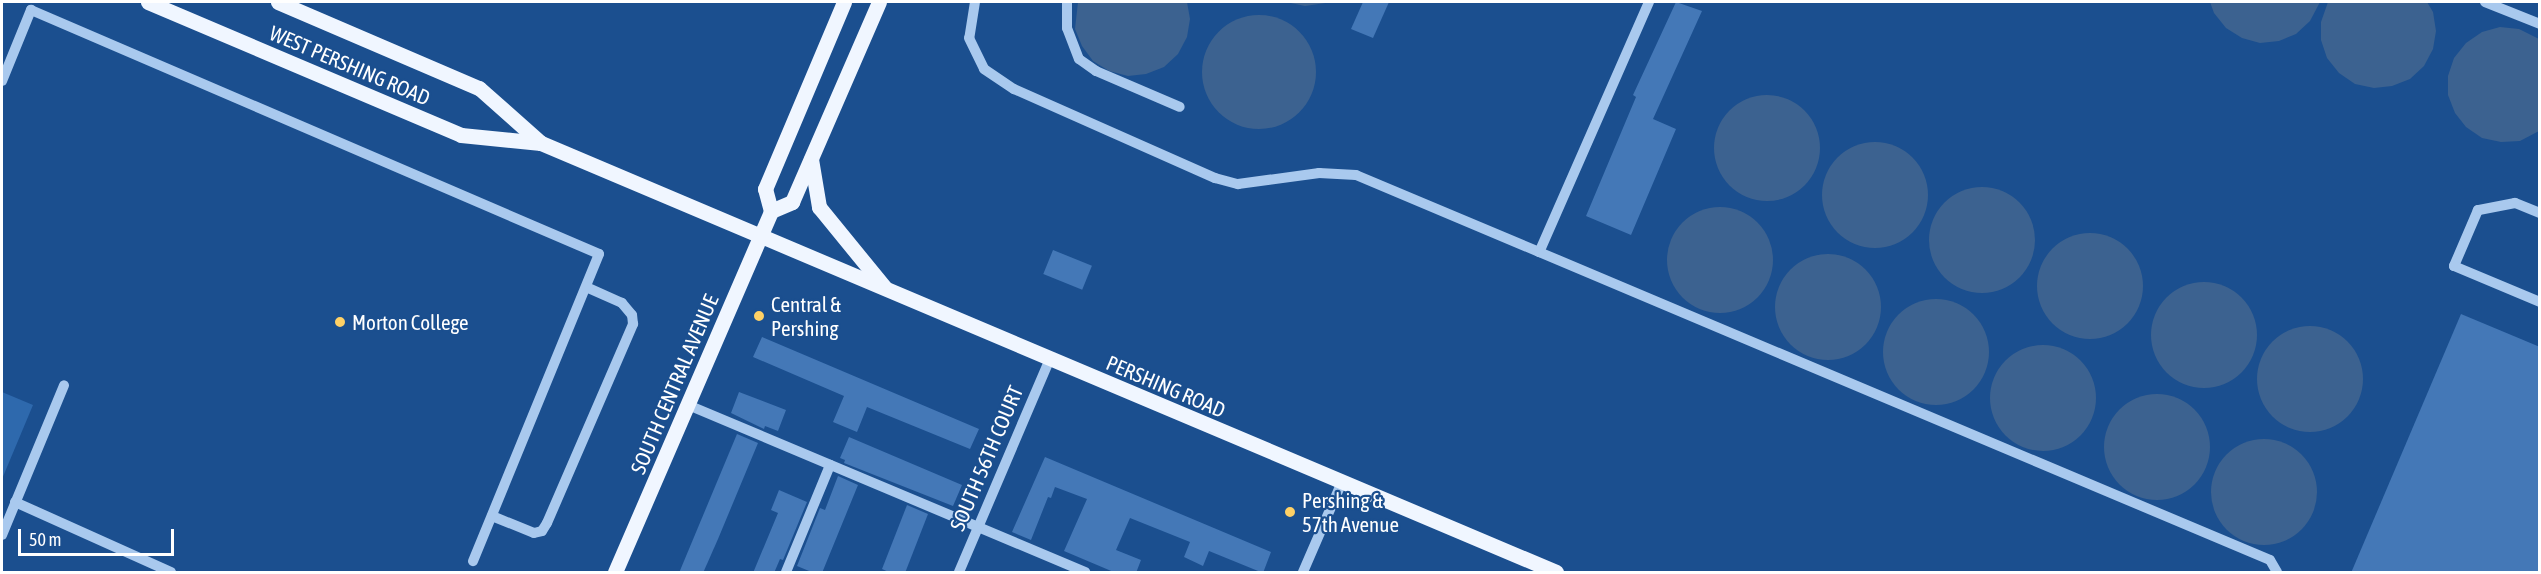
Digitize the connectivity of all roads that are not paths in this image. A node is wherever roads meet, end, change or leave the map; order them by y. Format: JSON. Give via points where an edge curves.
{"nodes":[{"id":1,"x":148,"y":2,"type":"edge"},
{"id":2,"x":278,"y":2,"type":"edge"},
{"id":3,"x":844,"y":2,"type":"edge"},
{"id":4,"x":879,"y":2,"type":"edge"},
{"id":5,"x":975,"y":2,"type":"edge"},
{"id":6,"x":1067,"y":2,"type":"edge"},
{"id":7,"x":1649,"y":2,"type":"edge"},
{"id":8,"x":2485,"y":2,"type":"edge"},
{"id":9,"x":2540,"y":24,"type":"edge"},
{"id":10,"x":2,"y":81,"type":"edge"},
{"id":11,"x":1180,"y":107,"type":"dead end"},
{"id":12,"x":541,"y":143,"type":"junction"},
{"id":13,"x":811,"y":158,"type":"junction"},
{"id":14,"x":771,"y":211,"type":"junction"},
{"id":15,"x":2540,"y":213,"type":"edge"},
{"id":16,"x":760,"y":237,"type":"junction"},
{"id":17,"x":1539,"y":252,"type":"junction"},
{"id":18,"x":585,"y":287,"type":"junction"},
{"id":19,"x":887,"y":291,"type":"junction"},
{"id":20,"x":2540,"y":302,"type":"edge"},
{"id":21,"x":1050,"y":359,"type":"junction"},
{"id":22,"x":63,"y":385,"type":"dead end"},
{"id":23,"x":688,"y":405,"type":"junction"},
{"id":24,"x":830,"y":465,"type":"junction"},
{"id":25,"x":1342,"y":482,"type":"junction"},
{"id":26,"x":15,"y":502,"type":"junction"},
{"id":27,"x":492,"y":516,"type":"junction"},
{"id":28,"x":978,"y":527,"type":"junction"},
{"id":29,"x":2,"y":535,"type":"edge"},
{"id":30,"x":473,"y":561,"type":"dead end"},
{"id":31,"x":171,"y":573,"type":"edge"},
{"id":32,"x":615,"y":573,"type":"edge"},
{"id":33,"x":786,"y":573,"type":"edge"},
{"id":34,"x":959,"y":573,"type":"edge"},
{"id":35,"x":1085,"y":573,"type":"edge"},
{"id":36,"x":1303,"y":573,"type":"edge"},
{"id":37,"x":1556,"y":573,"type":"edge"},
{"id":38,"x":2277,"y":573,"type":"edge"}],
"edges":[{"from":1,"to":12,"type":"main road","name":"WEST PERSHING ROAD","via":[[461,135]]},
{"from":2,"to":12,"type":"main road","name":"WEST PERSHING ROAD","via":[[479,88]]},
{"from":3,"to":14,"type":"main road","name":"SOUTH CENTRAL AVENUE","via":[[765,189]]},
{"from":4,"to":13,"type":"main road"},
{"from":5,"to":17,"type":"street","via":[[969,38],[984,69],[1014,88],[1204,174],[1238,184],[1319,174],[1356,175]]},
{"from":6,"to":11,"type":"street","via":[[1067,28],[1079,59],[1096,71]]},
{"from":7,"to":17,"type":"street"},
{"from":8,"to":9,"type":"street"},
{"from":10,"to":18,"type":"street","via":[[31,10],[599,254]]},
{"from":12,"to":16,"type":"main road","name":"WEST PERSHING ROAD"},
{"from":13,"to":14,"type":"main road","via":[[792,202]]},
{"from":13,"to":19,"type":"main road","via":[[819,207]]},
{"from":14,"to":16,"type":"main road","name":"SOUTH CENTRAL AVENUE"},
{"from":15,"to":20,"type":"street","via":[[2515,203],[2478,210],[2454,266]]},
{"from":16,"to":19,"type":"main road","name":"PERSHING ROAD"},
{"from":16,"to":23,"type":"main road","name":"SOUTH CENTRAL AVENUE"},
{"from":17,"to":38,"type":"street","via":[[2270,560]]},
{"from":18,"to":27,"type":"street"},
{"from":18,"to":27,"type":"street","via":[[622,303],[632,315],[633,324],[542,531],[534,533]]},
{"from":19,"to":21,"type":"main road","name":"PERSHING ROAD"},
{"from":21,"to":25,"type":"main road","name":"PERSHING ROAD"},
{"from":21,"to":28,"type":"street","name":"SOUTH 56TH COURT"},
{"from":22,"to":26,"type":"street"},
{"from":23,"to":24,"type":"street"},
{"from":23,"to":32,"type":"main road","name":"SOUTH CENTRAL AVENUE"},
{"from":24,"to":28,"type":"street"},
{"from":24,"to":33,"type":"street"},
{"from":25,"to":36,"type":"street"},
{"from":25,"to":37,"type":"main road","name":"PERSHING ROAD"},
{"from":26,"to":29,"type":"street"},
{"from":26,"to":31,"type":"street"},
{"from":27,"to":30,"type":"street"},
{"from":28,"to":34,"type":"street","name":"SOUTH 56TH COURT"},
{"from":28,"to":35,"type":"street"}]}
